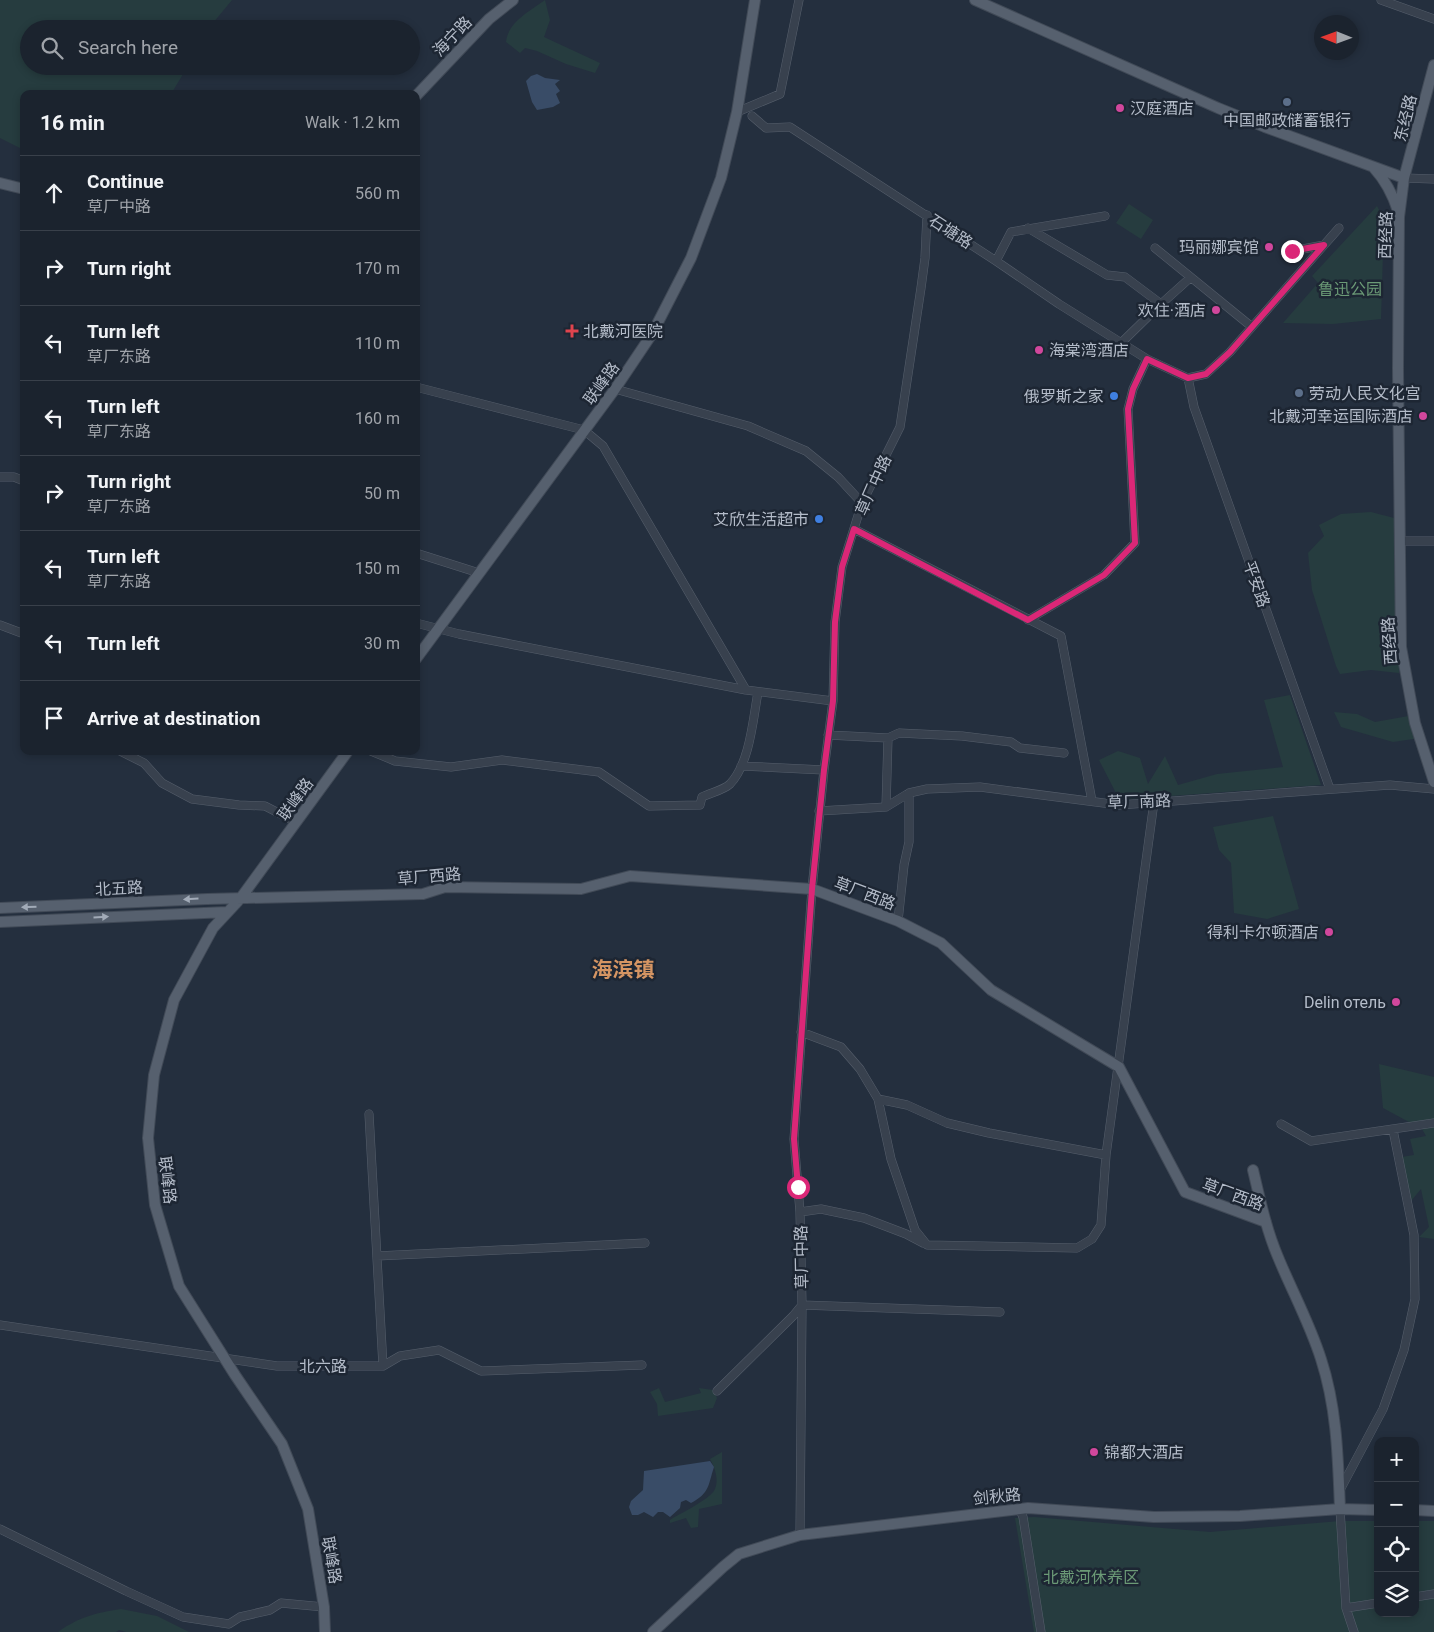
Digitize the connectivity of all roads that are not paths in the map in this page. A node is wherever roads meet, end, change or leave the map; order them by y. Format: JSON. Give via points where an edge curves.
{"nodes":[{"id":1,"x":513,"y":0,"type":"edge"},
{"id":2,"x":754,"y":0,"type":"edge"},
{"id":3,"x":799,"y":0,"type":"edge"},
{"id":4,"x":975,"y":0,"type":"edge"},
{"id":5,"x":1381,"y":0,"type":"edge"},
{"id":6,"x":1434,"y":19,"type":"edge"},
{"id":7,"x":1434,"y":65,"type":"edge"},
{"id":8,"x":420,"y":92,"type":"edge"},
{"id":9,"x":736,"y":112,"type":"junction"},
{"id":10,"x":752,"y":116,"type":"dead end"},
{"id":11,"x":1373,"y":167,"type":"junction"},
{"id":12,"x":1404,"y":178,"type":"junction"},
{"id":13,"x":1434,"y":179,"type":"edge"},
{"id":14,"x":0,"y":183,"type":"edge"},
{"id":15,"x":20,"y":188,"type":"edge"},
{"id":16,"x":927,"y":215,"type":"junction"},
{"id":17,"x":1105,"y":216,"type":"dead end"},
{"id":18,"x":1399,"y":217,"type":"junction"},
{"id":19,"x":1028,"y":228,"type":"junction"},
{"id":20,"x":1339,"y":228,"type":"dead end"},
{"id":21,"x":1324,"y":245,"type":"junction"},
{"id":22,"x":1155,"y":248,"type":"dead end"},
{"id":23,"x":1292,"y":251,"type":"dead end"},
{"id":24,"x":996,"y":261,"type":"junction"},
{"id":25,"x":1190,"y":278,"type":"junction"},
{"id":26,"x":1161,"y":304,"type":"junction"},
{"id":27,"x":1252,"y":327,"type":"junction"},
{"id":28,"x":1121,"y":343,"type":"junction"},
{"id":29,"x":1147,"y":359,"type":"junction"},
{"id":30,"x":1188,"y":378,"type":"junction"},
{"id":31,"x":420,"y":388,"type":"edge"},
{"id":32,"x":615,"y":389,"type":"junction"},
{"id":33,"x":584,"y":430,"type":"junction"},
{"id":34,"x":0,"y":476,"type":"edge"},
{"id":35,"x":20,"y":479,"type":"edge"},
{"id":36,"x":862,"y":503,"type":"junction"},
{"id":37,"x":854,"y":529,"type":"junction"},
{"id":38,"x":1401,"y":541,"type":"junction"},
{"id":39,"x":1434,"y":541,"type":"edge"},
{"id":40,"x":420,"y":554,"type":"edge"},
{"id":41,"x":479,"y":573,"type":"junction"},
{"id":42,"x":1028,"y":620,"type":"junction"},
{"id":43,"x":420,"y":624,"type":"edge"},
{"id":44,"x":0,"y":625,"type":"edge"},
{"id":45,"x":437,"y":630,"type":"junction"},
{"id":46,"x":20,"y":632,"type":"edge"},
{"id":47,"x":420,"y":653,"type":"edge"},
{"id":48,"x":746,"y":690,"type":"junction"},
{"id":49,"x":758,"y":692,"type":"junction"},
{"id":50,"x":833,"y":701,"type":"junction"},
{"id":51,"x":828,"y":735,"type":"junction"},
{"id":52,"x":888,"y":738,"type":"junction"},
{"id":53,"x":1064,"y":753,"type":"dead end"},
{"id":54,"x":128,"y":755,"type":"edge"},
{"id":55,"x":342,"y":755,"type":"edge"},
{"id":56,"x":380,"y":755,"type":"edge"},
{"id":57,"x":741,"y":766,"type":"junction"},
{"id":58,"x":824,"y":770,"type":"junction"},
{"id":59,"x":1434,"y":782,"type":"edge"},
{"id":60,"x":1330,"y":789,"type":"junction"},
{"id":61,"x":1434,"y":789,"type":"edge"},
{"id":62,"x":910,"y":793,"type":"junction"},
{"id":63,"x":1092,"y":801,"type":"junction"},
{"id":64,"x":1154,"y":802,"type":"junction"},
{"id":65,"x":886,"y":807,"type":"junction"},
{"id":66,"x":819,"y":811,"type":"junction"},
{"id":67,"x":296,"y":822,"type":"junction"},
{"id":68,"x":812,"y":889,"type":"junction"},
{"id":69,"x":240,"y":899,"type":"junction"},
{"id":70,"x":0,"y":908,"type":"edge"},
{"id":71,"x":227,"y":912,"type":"junction"},
{"id":72,"x":898,"y":921,"type":"junction"},
{"id":73,"x":0,"y":922,"type":"edge"},
{"id":74,"x":801,"y":1032,"type":"junction"},
{"id":75,"x":1120,"y":1066,"type":"junction"},
{"id":76,"x":878,"y":1099,"type":"junction"},
{"id":77,"x":368,"y":1114,"type":"dead end"},
{"id":78,"x":1434,"y":1123,"type":"edge"},
{"id":79,"x":1281,"y":1124,"type":"dead end"},
{"id":80,"x":1393,"y":1130,"type":"junction"},
{"id":81,"x":1106,"y":1155,"type":"junction"},
{"id":82,"x":1253,"y":1170,"type":"dead end"},
{"id":83,"x":800,"y":1212,"type":"junction"},
{"id":84,"x":1266,"y":1222,"type":"junction"},
{"id":85,"x":645,"y":1243,"type":"dead end"},
{"id":86,"x":927,"y":1245,"type":"junction"},
{"id":87,"x":377,"y":1256,"type":"junction"},
{"id":88,"x":802,"y":1305,"type":"junction"},
{"id":89,"x":1000,"y":1312,"type":"dead end"},
{"id":90,"x":0,"y":1325,"type":"edge"},
{"id":91,"x":225,"y":1358,"type":"junction"},
{"id":92,"x":642,"y":1365,"type":"dead end"},
{"id":93,"x":383,"y":1366,"type":"junction"},
{"id":94,"x":717,"y":1391,"type":"dead end"},
{"id":95,"x":1339,"y":1492,"type":"junction"},
{"id":96,"x":1020,"y":1508,"type":"junction"},
{"id":97,"x":1340,"y":1509,"type":"junction"},
{"id":98,"x":1374,"y":1510,"type":"edge"},
{"id":99,"x":1419,"y":1510,"type":"edge"},
{"id":100,"x":1434,"y":1510,"type":"edge"},
{"id":101,"x":0,"y":1529,"type":"edge"},
{"id":102,"x":800,"y":1534,"type":"junction"},
{"id":103,"x":1434,"y":1594,"type":"edge"},
{"id":104,"x":1419,"y":1596,"type":"edge"},
{"id":105,"x":1374,"y":1604,"type":"edge"},
{"id":106,"x":324,"y":1607,"type":"junction"},
{"id":107,"x":1346,"y":1608,"type":"junction"},
{"id":108,"x":325,"y":1632,"type":"edge"},
{"id":109,"x":653,"y":1632,"type":"edge"},
{"id":110,"x":1041,"y":1632,"type":"edge"},
{"id":111,"x":1354,"y":1632,"type":"edge"}],
"edges":[{"from":1,"to":8,"type":"main road","name":"海宁路","via":[[489,20]]},
{"from":2,"to":9,"type":"main road","name":"联峰路"},
{"from":3,"to":9,"type":"street","via":[[780,94]]},
{"from":4,"to":11,"type":"main road","via":[[1218,108]]},
{"from":5,"to":6,"type":"street"},
{"from":7,"to":12,"type":"main road","name":"东经路"},
{"from":9,"to":32,"type":"main road","name":"联峰路","via":[[721,178],[691,258],[652,334]]},
{"from":10,"to":16,"type":"street","name":"石塘路","via":[[766,128],[790,127]]},
{"from":11,"to":12,"type":"main road"},
{"from":11,"to":18,"type":"main road","via":[[1395,201]]},
{"from":12,"to":13,"type":"street"},
{"from":12,"to":18,"type":"main road","name":"西经路"},
{"from":14,"to":15,"type":"main road"},
{"from":16,"to":24,"type":"street","name":"石塘路"},
{"from":16,"to":36,"type":"street","name":"草厂中路","via":[[925,258],[900,427]]},
{"from":17,"to":19,"type":"street"},
{"from":18,"to":38,"type":"main road","name":"西经路"},
{"from":19,"to":24,"type":"street","via":[[1011,232]]},
{"from":19,"to":26,"type":"street","via":[[1107,275],[1126,277]]},
{"from":20,"to":21,"type":"street"},
{"from":21,"to":23,"type":"street"},
{"from":21,"to":27,"type":"street"},
{"from":22,"to":25,"type":"street"},
{"from":24,"to":28,"type":"street","name":"石塘路"},
{"from":25,"to":26,"type":"street"},
{"from":25,"to":27,"type":"street"},
{"from":26,"to":28,"type":"street"},
{"from":27,"to":30,"type":"street","via":[[1206,374]]},
{"from":28,"to":29,"type":"street","name":"石塘路"},
{"from":29,"to":30,"type":"street","name":"石塘路"},
{"from":29,"to":42,"type":"street","via":[[1128,409],[1135,543],[1104,575]]},
{"from":30,"to":60,"type":"street","name":"平安路","via":[[1194,407]]},
{"from":31,"to":33,"type":"street"},
{"from":32,"to":33,"type":"main road","name":"联峰路"},
{"from":32,"to":36,"type":"street","via":[[748,426],[806,450]]},
{"from":33,"to":41,"type":"main road","name":"联峰路"},
{"from":33,"to":48,"type":"street","via":[[603,446]]},
{"from":34,"to":35,"type":"street"},
{"from":36,"to":37,"type":"street","name":"草厂中路"},
{"from":37,"to":42,"type":"street"},
{"from":37,"to":50,"type":"street","name":"草厂中路","via":[[842,567],[835,622]]},
{"from":38,"to":39,"type":"street"},
{"from":38,"to":59,"type":"main road","name":"西经路","via":[[1401,647],[1415,723]]},
{"from":40,"to":41,"type":"street"},
{"from":41,"to":45,"type":"main road","name":"联峰路"},
{"from":42,"to":63,"type":"street","via":[[1061,636]]},
{"from":43,"to":45,"type":"street"},
{"from":44,"to":46,"type":"street"},
{"from":45,"to":47,"type":"main road","name":"联峰路"},
{"from":45,"to":48,"type":"street"},
{"from":48,"to":49,"type":"street"},
{"from":49,"to":50,"type":"street"},
{"from":49,"to":57,"type":"street"},
{"from":50,"to":51,"type":"street","name":"草厂中路"},
{"from":51,"to":52,"type":"street"},
{"from":51,"to":58,"type":"street","name":"草厂中路"},
{"from":52,"to":53,"type":"street","via":[[898,733],[962,736]]},
{"from":52,"to":65,"type":"street"},
{"from":54,"to":67,"type":"street","via":[[144,763],[162,783],[192,799],[265,806]]},
{"from":55,"to":67,"type":"main road","name":"联峰路"},
{"from":56,"to":57,"type":"street","via":[[395,762],[451,767],[502,760],[599,772],[649,806],[700,805],[702,797],[729,785]]},
{"from":57,"to":58,"type":"street"},
{"from":58,"to":66,"type":"street","name":"草厂中路"},
{"from":60,"to":61,"type":"street","name":"草厂南路","via":[[1390,785]]},
{"from":60,"to":64,"type":"street","name":"草厂南路"},
{"from":62,"to":63,"type":"street","name":"草厂南路","via":[[927,789],[980,787]]},
{"from":62,"to":65,"type":"street","name":"草厂南路"},
{"from":62,"to":72,"type":"street","via":[[909,842]]},
{"from":63,"to":64,"type":"street","name":"草厂南路","via":[[1119,804]]},
{"from":64,"to":75,"type":"street"},
{"from":65,"to":66,"type":"street","name":"草厂南路"},
{"from":66,"to":68,"type":"street","name":"草厂中路"},
{"from":67,"to":69,"type":"main road","name":"联峰路"},
{"from":68,"to":69,"type":"main road","name":"草厂西路","via":[[630,876],[581,889],[445,887],[423,894]]},
{"from":68,"to":72,"type":"main road","name":"草厂西路"},
{"from":68,"to":74,"type":"street","name":"草厂中路"},
{"from":69,"to":70,"type":"main road","name":"北五路","one_way":true},
{"from":69,"to":71,"type":"main road","name":"联峰路"},
{"from":73,"to":71,"type":"main road","name":"北五路","one_way":true},
{"from":71,"to":91,"type":"main road","name":"联峰路","via":[[213,928],[174,1000],[154,1075],[148,1138],[155,1205],[179,1286]]},
{"from":72,"to":75,"type":"main road","name":"草厂西路","via":[[941,943],[991,990]]},
{"from":74,"to":76,"type":"street","via":[[841,1047],[860,1069]]},
{"from":74,"to":83,"type":"street","name":"草厂中路","via":[[794,1139]]},
{"from":75,"to":81,"type":"street"},
{"from":75,"to":84,"type":"main road","name":"草厂西路","via":[[1185,1192]]},
{"from":76,"to":81,"type":"street","via":[[907,1106],[947,1123]]},
{"from":76,"to":86,"type":"street","via":[[891,1159],[915,1230]]},
{"from":77,"to":87,"type":"street"},
{"from":78,"to":80,"type":"street"},
{"from":79,"to":80,"type":"street","via":[[1311,1141]]},
{"from":80,"to":95,"type":"street","via":[[1414,1235],[1415,1299],[1404,1350],[1383,1409]]},
{"from":81,"to":86,"type":"street","via":[[1101,1225],[1092,1239],[1077,1248]]},
{"from":82,"to":84,"type":"main road","name":"草厂西路"},
{"from":83,"to":86,"type":"street","via":[[821,1209],[864,1218]]},
{"from":83,"to":88,"type":"street","name":"草厂中路"},
{"from":84,"to":95,"type":"main road","name":"草厂西路","via":[[1277,1256],[1321,1358],[1334,1411]]},
{"from":85,"to":87,"type":"street"},
{"from":87,"to":93,"type":"street"},
{"from":88,"to":89,"type":"street"},
{"from":88,"to":94,"type":"street"},
{"from":88,"to":102,"type":"street","name":"草厂中路"},
{"from":90,"to":91,"type":"street","name":"北六路"},
{"from":91,"to":93,"type":"street","name":"北六路","via":[[277,1366]]},
{"from":91,"to":106,"type":"main road","name":"联峰路","via":[[282,1444],[308,1510]]},
{"from":92,"to":93,"type":"street","name":"北六路","via":[[481,1371],[439,1350],[400,1356]]},
{"from":95,"to":97,"type":"main road","name":"草厂西路"},
{"from":96,"to":97,"type":"main road","name":"剑秋路","via":[[1154,1517],[1240,1516]]},
{"from":96,"to":102,"type":"main road","name":"剑秋路"},
{"from":96,"to":110,"type":"street"},
{"from":97,"to":98,"type":"main road","name":"剑秋路"},
{"from":97,"to":107,"type":"street"},
{"from":99,"to":100,"type":"main road"},
{"from":101,"to":106,"type":"street","via":[[183,1617],[229,1624],[281,1603]]},
{"from":102,"to":109,"type":"main road","name":"剑秋路","via":[[739,1554]]},
{"from":103,"to":104,"type":"street"},
{"from":105,"to":107,"type":"street"},
{"from":106,"to":108,"type":"main road","name":"联峰路"},
{"from":107,"to":111,"type":"street"}]}
